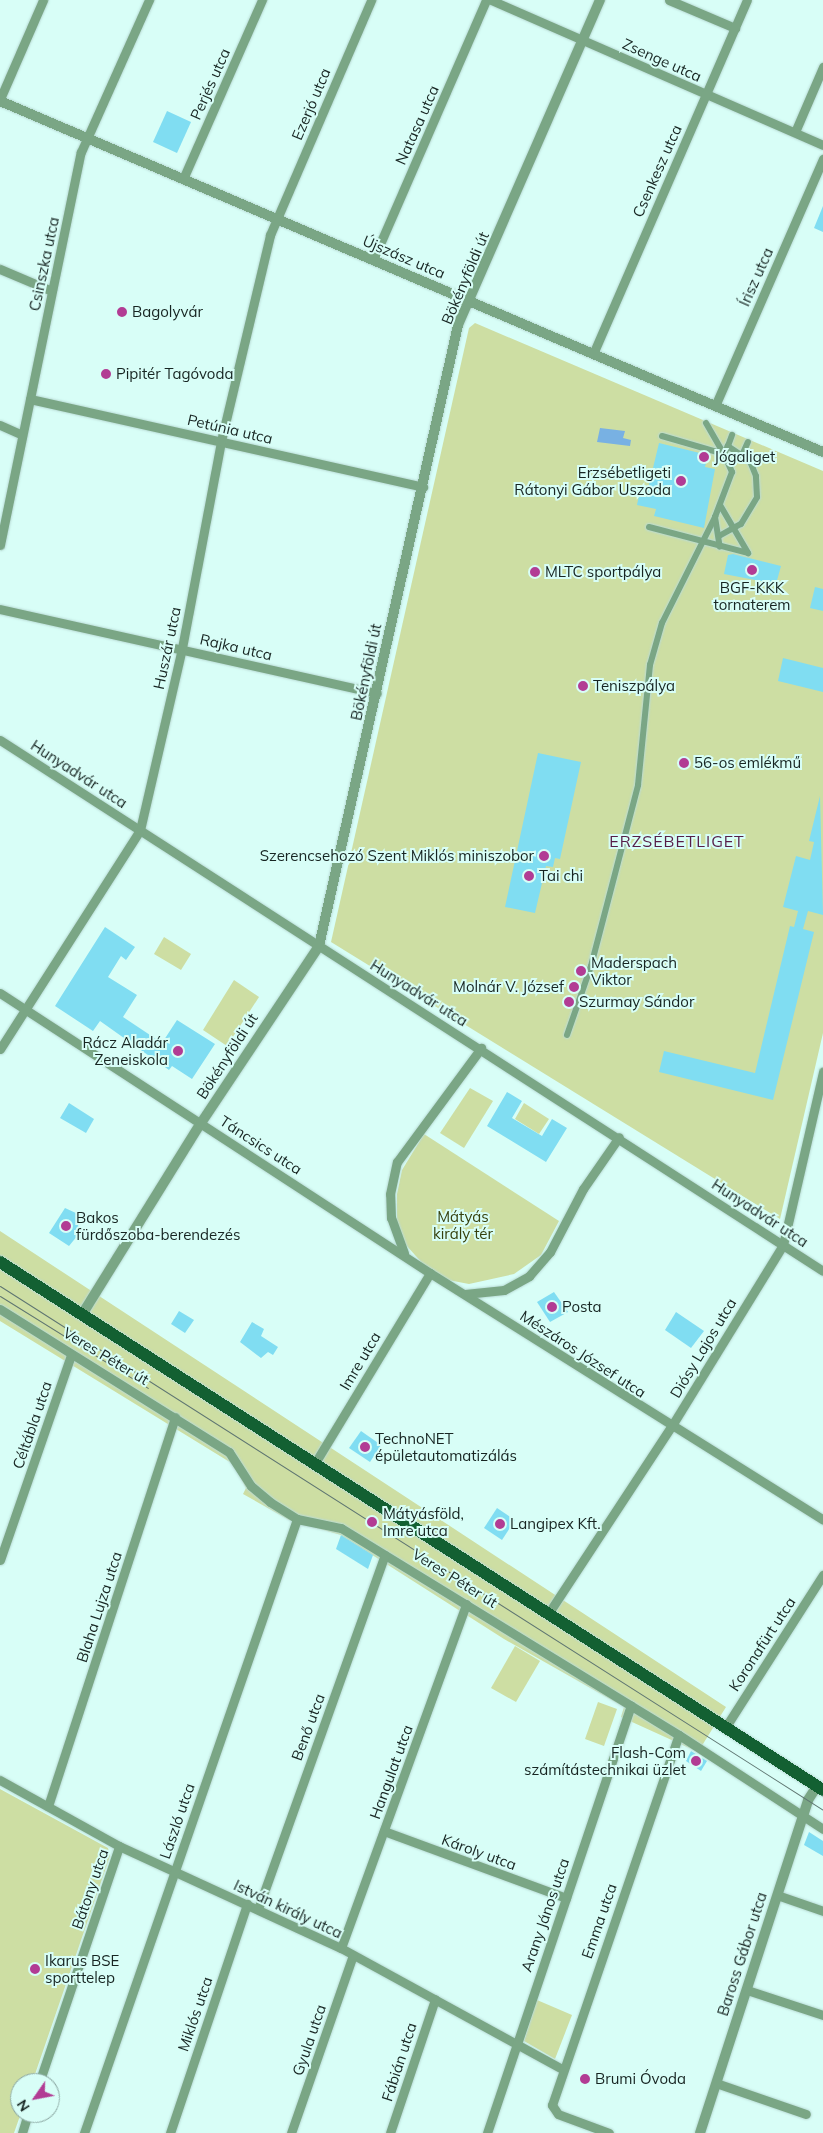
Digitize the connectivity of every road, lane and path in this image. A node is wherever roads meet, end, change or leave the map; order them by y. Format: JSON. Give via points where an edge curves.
{"nodes":[{"id":1,"x":43,"y":0,"type":"edge"},
{"id":2,"x":149,"y":0,"type":"edge"},
{"id":3,"x":262,"y":0,"type":"edge"},
{"id":4,"x":371,"y":0,"type":"edge"},
{"id":5,"x":486,"y":0,"type":"edge"},
{"id":6,"x":490,"y":0,"type":"edge"},
{"id":7,"x":600,"y":0,"type":"edge"},
{"id":8,"x":669,"y":0,"type":"edge"},
{"id":9,"x":747,"y":0,"type":"edge"},
{"id":10,"x":735,"y":28,"type":"junction"},
{"id":11,"x":583,"y":40,"type":"junction"},
{"id":12,"x":823,"y":67,"type":"edge"},
{"id":13,"x":706,"y":95,"type":"junction"},
{"id":14,"x":0,"y":100,"type":"edge"},
{"id":15,"x":795,"y":132,"type":"junction"},
{"id":16,"x":88,"y":138,"type":"junction"},
{"id":17,"x":823,"y":145,"type":"edge"},
{"id":18,"x":823,"y":159,"type":"edge"},
{"id":19,"x":183,"y":179,"type":"junction"},
{"id":20,"x":276,"y":218,"type":"junction"},
{"id":21,"x":373,"y":260,"type":"junction"},
{"id":22,"x":0,"y":269,"type":"edge"},
{"id":23,"x":52,"y":292,"type":"junction"},
{"id":24,"x":470,"y":302,"type":"junction"},
{"id":25,"x":593,"y":354,"type":"junction"},
{"id":26,"x":30,"y":399,"type":"junction"},
{"id":27,"x":715,"y":406,"type":"junction"},
{"id":28,"x":706,"y":423,"type":"dead end"},
{"id":29,"x":0,"y":425,"type":"edge"},
{"id":30,"x":22,"y":435,"type":"junction"},
{"id":31,"x":732,"y":435,"type":"dead end"},
{"id":32,"x":662,"y":436,"type":"dead end"},
{"id":33,"x":221,"y":441,"type":"junction"},
{"id":34,"x":748,"y":442,"type":"dead end"},
{"id":35,"x":728,"y":446,"type":"junction"},
{"id":36,"x":823,"y":452,"type":"edge"},
{"id":37,"x":743,"y":453,"type":"junction"},
{"id":38,"x":724,"y":454,"type":"junction"},
{"id":39,"x":423,"y":487,"type":"junction"},
{"id":40,"x":720,"y":504,"type":"junction"},
{"id":41,"x":716,"y":517,"type":"junction"},
{"id":42,"x":650,"y":527,"type":"dead end"},
{"id":43,"x":735,"y":530,"type":"junction"},
{"id":44,"x":718,"y":536,"type":"junction"},
{"id":45,"x":702,"y":542,"type":"junction"},
{"id":46,"x":0,"y":544,"type":"edge"},
{"id":47,"x":720,"y":547,"type":"junction"},
{"id":48,"x":0,"y":609,"type":"edge"},
{"id":49,"x":182,"y":648,"type":"junction"},
{"id":50,"x":377,"y":693,"type":"junction"},
{"id":51,"x":0,"y":740,"type":"edge"},
{"id":52,"x":140,"y":830,"type":"junction"},
{"id":53,"x":319,"y":946,"type":"junction"},
{"id":54,"x":0,"y":993,"type":"edge"},
{"id":55,"x":25,"y":1009,"type":"junction"},
{"id":56,"x":567,"y":1035,"type":"dead end"},
{"id":57,"x":481,"y":1048,"type":"junction"},
{"id":58,"x":0,"y":1049,"type":"edge"},
{"id":59,"x":823,"y":1072,"type":"edge"},
{"id":60,"x":201,"y":1123,"type":"junction"},
{"id":61,"x":619,"y":1137,"type":"junction"},
{"id":62,"x":783,"y":1245,"type":"junction"},
{"id":63,"x":404,"y":1253,"type":"junction"},
{"id":64,"x":0,"y":1262,"type":"edge"},
{"id":65,"x":823,"y":1271,"type":"edge"},
{"id":66,"x":430,"y":1273,"type":"junction"},
{"id":67,"x":465,"y":1294,"type":"junction"},
{"id":68,"x":0,"y":1309,"type":"edge"},
{"id":69,"x":83,"y":1313,"type":"junction"},
{"id":70,"x":71,"y":1355,"type":"junction"},
{"id":71,"x":175,"y":1417,"type":"junction"},
{"id":72,"x":671,"y":1427,"type":"junction"},
{"id":73,"x":314,"y":1463,"type":"junction"},
{"id":74,"x":297,"y":1518,"type":"junction"},
{"id":75,"x":823,"y":1520,"type":"edge"},
{"id":76,"x":385,"y":1555,"type":"junction"},
{"id":77,"x":0,"y":1560,"type":"edge"},
{"id":78,"x":823,"y":1575,"type":"edge"},
{"id":79,"x":466,"y":1604,"type":"junction"},
{"id":80,"x":548,"y":1614,"type":"junction"},
{"id":81,"x":631,"y":1706,"type":"junction"},
{"id":82,"x":725,"y":1728,"type":"junction"},
{"id":83,"x":679,"y":1735,"type":"junction"},
{"id":84,"x":0,"y":1780,"type":"edge"},
{"id":85,"x":820,"y":1788,"type":"edge"},
{"id":86,"x":48,"y":1806,"type":"junction"},
{"id":87,"x":803,"y":1815,"type":"junction"},
{"id":88,"x":823,"y":1829,"type":"edge"},
{"id":89,"x":384,"y":1831,"type":"junction"},
{"id":90,"x":119,"y":1846,"type":"junction"},
{"id":91,"x":174,"y":1871,"type":"junction"},
{"id":92,"x":777,"y":1895,"type":"junction"},
{"id":93,"x":566,"y":1898,"type":"junction"},
{"id":94,"x":247,"y":1904,"type":"junction"},
{"id":95,"x":258,"y":1908,"type":"junction"},
{"id":96,"x":823,"y":1910,"type":"edge"},
{"id":97,"x":342,"y":1948,"type":"junction"},
{"id":98,"x":353,"y":1955,"type":"junction"},
{"id":99,"x":747,"y":1990,"type":"junction"},
{"id":100,"x":435,"y":1999,"type":"junction"},
{"id":101,"x":823,"y":2015,"type":"edge"},
{"id":102,"x":516,"y":2044,"type":"junction"},
{"id":103,"x":562,"y":2069,"type":"junction"},
{"id":104,"x":42,"y":2073,"type":"edge"},
{"id":105,"x":716,"y":2083,"type":"junction"},
{"id":106,"x":806,"y":2114,"type":"dead end"},
{"id":107,"x":594,"y":2130,"type":"edge"},
{"id":108,"x":84,"y":2133,"type":"edge"},
{"id":109,"x":170,"y":2133,"type":"edge"},
{"id":110,"x":291,"y":2133,"type":"edge"},
{"id":111,"x":390,"y":2133,"type":"edge"},
{"id":112,"x":487,"y":2133,"type":"edge"},
{"id":113,"x":609,"y":2133,"type":"edge"},
{"id":114,"x":700,"y":2133,"type":"edge"}],
"edges":[{"from":1,"to":14,"type":"street"},
{"from":2,"to":16,"type":"street","name":"Csinszka utca"},
{"from":3,"to":19,"type":"street","name":"Perjés utca"},
{"from":4,"to":20,"type":"street","name":"Ezerjó utca"},
{"from":5,"to":21,"type":"street","name":"Natasa utca"},
{"from":6,"to":11,"type":"street","name":"Zsenge utca"},
{"from":7,"to":11,"type":"street","name":"Bökényföldi út"},
{"from":8,"to":10,"type":"street"},
{"from":9,"to":10,"type":"street","name":"Csenkesz utca"},
{"from":10,"to":13,"type":"street","name":"Csenkesz utca"},
{"from":11,"to":13,"type":"street","name":"Zsenge utca"},
{"from":11,"to":24,"type":"street","name":"Bökényföldi út"},
{"from":12,"to":15,"type":"street"},
{"from":13,"to":15,"type":"street","name":"Zsenge utca"},
{"from":13,"to":25,"type":"street","name":"Csenkesz utca"},
{"from":14,"to":16,"type":"street","name":"Újszász utca"},
{"from":15,"to":17,"type":"street","name":"Zsenge utca"},
{"from":16,"to":19,"type":"street","name":"Újszász utca"},
{"from":16,"to":23,"type":"street","name":"Csinszka utca","via":[[81,152]]},
{"from":18,"to":27,"type":"street","name":"Írisz utca"},
{"from":19,"to":20,"type":"street","name":"Újszász utca"},
{"from":20,"to":21,"type":"street","name":"Újszász utca"},
{"from":20,"to":33,"type":"street","name":"Huszár utca"},
{"from":21,"to":24,"type":"street","name":"Újszász utca"},
{"from":22,"to":23,"type":"street"},
{"from":23,"to":26,"type":"street","name":"Csinszka utca"},
{"from":24,"to":25,"type":"street","name":"Újszász utca"},
{"from":24,"to":39,"type":"street","name":"Bökényföldi út","via":[[458,325]]},
{"from":25,"to":27,"type":"street","name":"Újszász utca"},
{"from":26,"to":30,"type":"street","name":"Csinszka utca"},
{"from":26,"to":33,"type":"street","name":"Petúnia utca"},
{"from":27,"to":36,"type":"street","name":"Újszász utca"},
{"from":28,"to":38,"type":"street"},
{"from":29,"to":30,"type":"street"},
{"from":30,"to":46,"type":"street","name":"Csinszka utca"},
{"from":31,"to":35,"type":"street"},
{"from":32,"to":38,"type":"street"},
{"from":33,"to":39,"type":"street","name":"Petúnia utca"},
{"from":33,"to":49,"type":"street","name":"Huszár utca"},
{"from":34,"to":37,"type":"street"},
{"from":35,"to":37,"type":"street"},
{"from":35,"to":38,"type":"street"},
{"from":37,"to":43,"type":"street","via":[[754,468],[757,497],[748,516]]},
{"from":38,"to":40,"type":"street","via":[[732,472]]},
{"from":39,"to":50,"type":"street","name":"Bökényföldi út"},
{"from":40,"to":41,"type":"street"},
{"from":40,"to":43,"type":"street"},
{"from":41,"to":44,"type":"street"},
{"from":41,"to":45,"type":"street"},
{"from":42,"to":45,"type":"street"},
{"from":43,"to":44,"type":"street"},
{"from":43,"to":47,"type":"street","via":[[748,553]]},
{"from":44,"to":47,"type":"street"},
{"from":45,"to":47,"type":"street"},
{"from":45,"to":56,"type":"street","via":[[662,624],[652,657],[638,785],[592,966]]},
{"from":48,"to":49,"type":"street","name":"Rajka utca"},
{"from":49,"to":50,"type":"street","name":"Rajka utca"},
{"from":49,"to":52,"type":"street","name":"Huszár utca"},
{"from":50,"to":53,"type":"street","name":"Bökényföldi út"},
{"from":51,"to":52,"type":"street","name":"Hunyadvár utca"},
{"from":52,"to":53,"type":"street","name":"Hunyadvár utca"},
{"from":52,"to":55,"type":"street","name":"Huszár utca"},
{"from":53,"to":57,"type":"street","name":"Hunyadvár utca"},
{"from":53,"to":60,"type":"street","name":"Bökényföldi út"},
{"from":54,"to":55,"type":"street","name":"Táncsics utca"},
{"from":55,"to":58,"type":"street","name":"Huszár utca"},
{"from":55,"to":60,"type":"street","name":"Táncsics utca"},
{"from":57,"to":61,"type":"street","name":"Hunyadvár utca"},
{"from":57,"to":63,"type":"street","via":[[397,1162],[390,1194],[391,1218]]},
{"from":59,"to":62,"type":"street","name":"Diósy Lajos utca"},
{"from":60,"to":63,"type":"street","name":"Táncsics utca"},
{"from":60,"to":69,"type":"street","name":"Bökényföldi út"},
{"from":61,"to":62,"type":"street","name":"Hunyadvár utca"},
{"from":61,"to":67,"type":"street","via":[[583,1189],[550,1252],[529,1276],[504,1290]]},
{"from":62,"to":65,"type":"street","name":"Hunyadvár utca"},
{"from":62,"to":72,"type":"street","name":"Diósy Lajos utca"},
{"from":63,"to":66,"type":"street","name":"Táncsics utca"},
{"from":64,"to":69,"type":"main road","name":"Veres Péter út"},
{"from":66,"to":67,"type":"street","name":"Mészáros József utca"},
{"from":66,"to":73,"type":"street","name":"Imre utca"},
{"from":67,"to":72,"type":"street","name":"Mészáros József utca"},
{"from":68,"to":70,"type":"street","name":"Veres Péter út"},
{"from":69,"to":73,"type":"main road","name":"Veres Péter út"},
{"from":70,"to":71,"type":"street","name":"Veres Péter út"},
{"from":70,"to":77,"type":"street","name":"Céltábla utca"},
{"from":71,"to":74,"type":"street","name":"Veres Péter út","via":[[229,1452],[251,1486]]},
{"from":71,"to":86,"type":"street","name":"Blaha Lujza utca"},
{"from":72,"to":75,"type":"street","name":"Mészáros József utca"},
{"from":72,"to":80,"type":"street","name":"Diósy Lajos utca"},
{"from":73,"to":80,"type":"main road","name":"Veres Péter út"},
{"from":74,"to":76,"type":"street","name":"Veres Péter út","via":[[341,1528]]},
{"from":74,"to":91,"type":"street","name":"László utca"},
{"from":76,"to":79,"type":"street","name":"Veres Péter út"},
{"from":76,"to":95,"type":"street","name":"Benő utca"},
{"from":78,"to":82,"type":"street","name":"Koronafürt utca"},
{"from":79,"to":81,"type":"street","name":"Veres Péter út"},
{"from":79,"to":89,"type":"street","name":"Hangulat utca"},
{"from":80,"to":82,"type":"main road","name":"Veres Péter út"},
{"from":81,"to":83,"type":"street","name":"Veres Péter út"},
{"from":81,"to":93,"type":"street","name":"Arany János utca"},
{"from":82,"to":85,"type":"main road","name":"Veres Péter út"},
{"from":83,"to":87,"type":"street","name":"Veres Péter út"},
{"from":83,"to":103,"type":"street","name":"Emma utca"},
{"from":84,"to":86,"type":"street","name":"István király utca"},
{"from":85,"to":87,"type":"street","name":"Baross Gábor utca"},
{"from":86,"to":90,"type":"street","name":"István király utca"},
{"from":87,"to":88,"type":"street","name":"Veres Péter út"},
{"from":87,"to":92,"type":"street","name":"Baross Gábor utca"},
{"from":89,"to":93,"type":"street","name":"Károly utca"},
{"from":89,"to":97,"type":"street","name":"Hangulat utca"},
{"from":90,"to":91,"type":"street","name":"István király utca"},
{"from":90,"to":104,"type":"street","name":"Bátony utca"},
{"from":91,"to":94,"type":"street","name":"István király utca"},
{"from":91,"to":108,"type":"street","name":"László utca"},
{"from":92,"to":96,"type":"street"},
{"from":92,"to":99,"type":"street","name":"Baross Gábor utca"},
{"from":93,"to":102,"type":"street","name":"Arany János utca"},
{"from":94,"to":95,"type":"street","name":"István király utca"},
{"from":94,"to":109,"type":"street","name":"Miklós utca"},
{"from":95,"to":97,"type":"street","name":"István király utca"},
{"from":97,"to":98,"type":"street","name":"István király utca"},
{"from":98,"to":100,"type":"street","name":"István király utca"},
{"from":98,"to":110,"type":"street","name":"Gyula utca"},
{"from":99,"to":101,"type":"street"},
{"from":99,"to":105,"type":"street","name":"Baross Gábor utca"},
{"from":100,"to":102,"type":"street","name":"István király utca"},
{"from":100,"to":111,"type":"street","name":"Fábián utca"},
{"from":102,"to":103,"type":"street","name":"István király utca"},
{"from":102,"to":112,"type":"street","name":"Arany János utca"},
{"from":103,"to":107,"type":"street","name":"Emma utca","via":[[552,2105],[558,2114]]},
{"from":105,"to":106,"type":"street"},
{"from":105,"to":114,"type":"street","name":"Baross Gábor utca"},
{"from":107,"to":113,"type":"street"}]}
